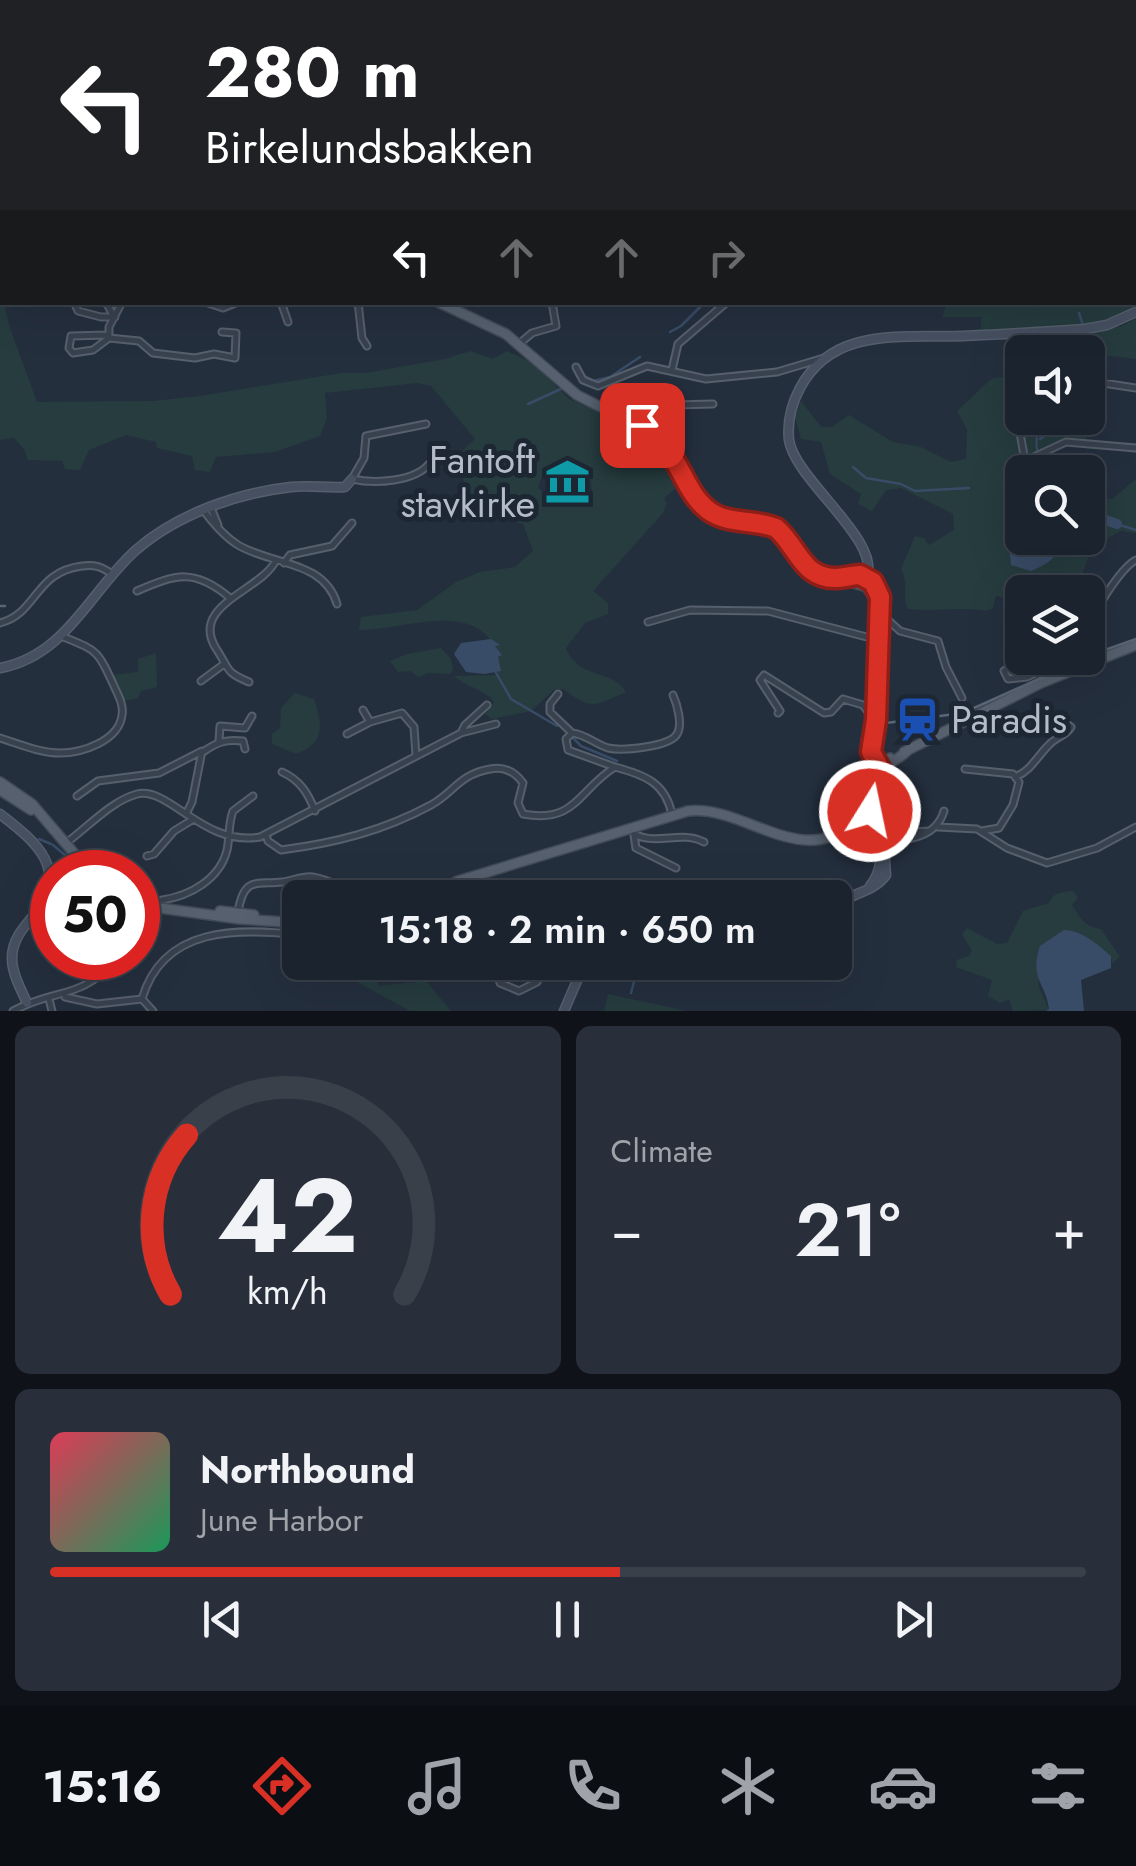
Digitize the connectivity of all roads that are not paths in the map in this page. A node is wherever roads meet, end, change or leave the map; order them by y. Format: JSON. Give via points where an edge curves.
{"nodes":[{"id":1,"x":76,"y":305,"type":"edge"},
{"id":2,"x":106,"y":305,"type":"edge"},
{"id":3,"x":121,"y":305,"type":"edge"},
{"id":4,"x":283,"y":305,"type":"edge"},
{"id":5,"x":358,"y":305,"type":"edge"},
{"id":6,"x":445,"y":305,"type":"edge"},
{"id":7,"x":552,"y":305,"type":"edge"},
{"id":8,"x":724,"y":305,"type":"edge"},
{"id":9,"x":1136,"y":312,"type":"edge"},
{"id":10,"x":116,"y":317,"type":"junction"},
{"id":11,"x":288,"y":322,"type":"dead end"},
{"id":12,"x":1058,"y":331,"type":"junction"},
{"id":13,"x":222,"y":332,"type":"dead end"},
{"id":14,"x":1058,"y":335,"type":"edge"},
{"id":15,"x":108,"y":337,"type":"junction"},
{"id":16,"x":518,"y":344,"type":"junction"},
{"id":17,"x":366,"y":346,"type":"dead end"},
{"id":18,"x":824,"y":358,"type":"junction"},
{"id":19,"x":576,"y":367,"type":"dead end"},
{"id":20,"x":672,"y":370,"type":"junction"},
{"id":21,"x":1105,"y":383,"type":"edge"},
{"id":22,"x":1136,"y":388,"type":"edge"},
{"id":23,"x":713,"y":404,"type":"dead end"},
{"id":24,"x":426,"y":424,"type":"dead end"},
{"id":25,"x":648,"y":429,"type":"junction"},
{"id":26,"x":1020,"y":435,"type":"edge"},
{"id":27,"x":1136,"y":448,"type":"edge"},
{"id":28,"x":430,"y":462,"type":"dead end"},
{"id":29,"x":352,"y":478,"type":"junction"},
{"id":30,"x":207,"y":510,"type":"junction"},
{"id":31,"x":352,"y":524,"type":"dead end"},
{"id":32,"x":276,"y":560,"type":"junction"},
{"id":33,"x":1136,"y":560,"type":"edge"},
{"id":34,"x":284,"y":562,"type":"junction"},
{"id":35,"x":112,"y":574,"type":"junction"},
{"id":36,"x":863,"y":579,"type":"junction"},
{"id":37,"x":137,"y":591,"type":"dead end"},
{"id":38,"x":230,"y":598,"type":"junction"},
{"id":39,"x":1105,"y":598,"type":"edge"},
{"id":40,"x":337,"y":604,"type":"dead end"},
{"id":41,"x":878,"y":618,"type":"junction"},
{"id":42,"x":648,"y":622,"type":"dead end"},
{"id":43,"x":0,"y":623,"type":"edge"},
{"id":44,"x":61,"y":636,"type":"junction"},
{"id":45,"x":878,"y":640,"type":"junction"},
{"id":46,"x":1136,"y":645,"type":"edge"},
{"id":47,"x":224,"y":664,"type":"junction"},
{"id":48,"x":0,"y":668,"type":"edge"},
{"id":49,"x":1006,"y":675,"type":"edge"},
{"id":50,"x":1028,"y":675,"type":"edge"},
{"id":51,"x":201,"y":681,"type":"dead end"},
{"id":52,"x":249,"y":682,"type":"dead end"},
{"id":53,"x":558,"y":694,"type":"dead end"},
{"id":54,"x":672,"y":695,"type":"dead end"},
{"id":55,"x":962,"y":698,"type":"dead end"},
{"id":56,"x":487,"y":705,"type":"dead end"},
{"id":57,"x":363,"y":710,"type":"dead end"},
{"id":58,"x":778,"y":714,"type":"dead end"},
{"id":59,"x":252,"y":716,"type":"dead end"},
{"id":60,"x":370,"y":722,"type":"junction"},
{"id":61,"x":496,"y":724,"type":"dead end"},
{"id":62,"x":1068,"y":724,"type":"dead end"},
{"id":63,"x":462,"y":733,"type":"junction"},
{"id":64,"x":572,"y":733,"type":"junction"},
{"id":65,"x":347,"y":734,"type":"dead end"},
{"id":66,"x":0,"y":738,"type":"edge"},
{"id":67,"x":218,"y":742,"type":"junction"},
{"id":68,"x":872,"y":742,"type":"junction"},
{"id":69,"x":245,"y":750,"type":"dead end"},
{"id":70,"x":203,"y":752,"type":"junction"},
{"id":71,"x":416,"y":756,"type":"junction"},
{"id":72,"x":615,"y":767,"type":"junction"},
{"id":73,"x":878,"y":768,"type":"junction"},
{"id":74,"x":965,"y":769,"type":"dead end"},
{"id":75,"x":282,"y":772,"type":"dead end"},
{"id":76,"x":1017,"y":776,"type":"junction"},
{"id":77,"x":0,"y":786,"type":"edge"},
{"id":78,"x":77,"y":796,"type":"dead end"},
{"id":79,"x":253,"y":796,"type":"dead end"},
{"id":80,"x":316,"y":811,"type":"junction"},
{"id":81,"x":944,"y":812,"type":"dead end"},
{"id":82,"x":0,"y":814,"type":"edge"},
{"id":83,"x":186,"y":814,"type":"junction"},
{"id":84,"x":859,"y":814,"type":"junction"},
{"id":85,"x":672,"y":815,"type":"junction"},
{"id":86,"x":192,"y":820,"type":"junction"},
{"id":87,"x":936,"y":827,"type":"junction"},
{"id":88,"x":1136,"y":827,"type":"edge"},
{"id":89,"x":634,"y":831,"type":"junction"},
{"id":90,"x":982,"y":831,"type":"junction"},
{"id":91,"x":266,"y":834,"type":"junction"},
{"id":92,"x":882,"y":835,"type":"junction"},
{"id":93,"x":230,"y":836,"type":"junction"},
{"id":94,"x":704,"y":842,"type":"dead end"},
{"id":95,"x":66,"y":843,"type":"junction"},
{"id":96,"x":72,"y":850,"type":"edge"},
{"id":97,"x":157,"y":850,"type":"edge"},
{"id":98,"x":676,"y":868,"type":"dead end"},
{"id":99,"x":291,"y":880,"type":"edge"},
{"id":100,"x":323,"y":880,"type":"edge"},
{"id":101,"x":462,"y":880,"type":"edge"},
{"id":102,"x":282,"y":882,"type":"edge"},
{"id":103,"x":852,"y":897,"type":"edge"},
{"id":104,"x":162,"y":900,"type":"dead end"},
{"id":105,"x":160,"y":908,"type":"edge"},
{"id":106,"x":241,"y":915,"type":"junction"},
{"id":107,"x":282,"y":921,"type":"edge"},
{"id":108,"x":282,"y":934,"type":"edge"},
{"id":109,"x":94,"y":980,"type":"edge"},
{"id":110,"x":499,"y":980,"type":"edge"},
{"id":111,"x":538,"y":980,"type":"edge"},
{"id":112,"x":577,"y":980,"type":"edge"},
{"id":113,"x":62,"y":995,"type":"junction"},
{"id":114,"x":49,"y":998,"type":"junction"},
{"id":115,"x":142,"y":999,"type":"junction"},
{"id":116,"x":28,"y":1003,"type":"junction"},
{"id":117,"x":13,"y":1011,"type":"edge"},
{"id":118,"x":52,"y":1011,"type":"edge"},
{"id":119,"x":153,"y":1011,"type":"edge"},
{"id":120,"x":564,"y":1011,"type":"edge"}],
"edges":[{"from":1,"to":10,"type":"street","via":[[83,313]]},
{"from":2,"to":10,"type":"street"},
{"from":3,"to":10,"type":"street"},
{"from":4,"to":11,"type":"street"},
{"from":5,"to":17,"type":"street"},
{"from":6,"to":16,"type":"main road"},
{"from":7,"to":16,"type":"street","via":[[556,326]]},
{"from":8,"to":20,"type":"street","via":[[678,344]]},
{"from":9,"to":12,"type":"street","via":[[1095,328]]},
{"from":10,"to":15,"type":"street"},
{"from":12,"to":14,"type":"street"},
{"from":12,"to":18,"type":"street","via":[[877,337]]},
{"from":13,"to":15,"type":"street","via":[[236,333],[235,358],[153,353],[139,341]]},
{"from":15,"to":15,"type":"street","via":[[82,354],[69,348],[75,333]]},
{"from":16,"to":25,"type":"main road","via":[[577,395]]},
{"from":18,"to":20,"type":"street","via":[[777,372],[706,379]]},
{"from":18,"to":36,"type":"street","via":[[795,398],[790,443],[802,472],[855,533],[869,567]]},
{"from":19,"to":20,"type":"street","via":[[594,386],[640,367]]},
{"from":21,"to":22,"type":"street"},
{"from":23,"to":25,"type":"street","via":[[674,405]]},
{"from":24,"to":29,"type":"street","via":[[366,436],[364,458]]},
{"from":25,"to":36,"type":"main road","via":[[673,454],[709,511],[772,526],[810,570]]},
{"from":26,"to":27,"type":"street","via":[[1024,461],[1066,442]]},
{"from":28,"to":29,"type":"street","via":[[404,478]]},
{"from":29,"to":30,"type":"street","via":[[345,486],[274,490]]},
{"from":30,"to":32,"type":"street","via":[[238,544]]},
{"from":30,"to":35,"type":"street","via":[[156,534]]},
{"from":31,"to":34,"type":"street","via":[[332,546],[290,554]]},
{"from":32,"to":34,"type":"street"},
{"from":32,"to":38,"type":"street","via":[[268,574]]},
{"from":33,"to":39,"type":"street"},
{"from":34,"to":40,"type":"street","via":[[324,580]]},
{"from":35,"to":43,"type":"street","via":[[90,565],[58,572],[16,618]]},
{"from":35,"to":44,"type":"street"},
{"from":36,"to":41,"type":"main road","via":[[879,592]]},
{"from":37,"to":38,"type":"street","via":[[190,576]]},
{"from":38,"to":47,"type":"street","via":[[210,629]]},
{"from":41,"to":45,"type":"main road"},
{"from":41,"to":55,"type":"street","via":[[938,641]]},
{"from":42,"to":45,"type":"street","via":[[690,610],[768,611]]},
{"from":44,"to":48,"type":"street","via":[[33,658]]},
{"from":44,"to":66,"type":"street","via":[[102,657],[122,706],[120,723],[104,740],[73,752]]},
{"from":45,"to":68,"type":"main road"},
{"from":46,"to":73,"type":"main road","via":[[1041,682]]},
{"from":47,"to":51,"type":"street"},
{"from":47,"to":52,"type":"street","via":[[230,675]]},
{"from":49,"to":50,"type":"street"},
{"from":53,"to":64,"type":"street","via":[[550,712]]},
{"from":54,"to":64,"type":"street","via":[[679,730],[667,742],[614,749]]},
{"from":56,"to":63,"type":"street"},
{"from":57,"to":60,"type":"street"},
{"from":58,"to":68,"type":"street","via":[[760,680],[764,675],[824,713],[842,699],[862,704],[871,716],[864,736]]},
{"from":59,"to":67,"type":"street","via":[[245,728],[222,724]]},
{"from":60,"to":65,"type":"street"},
{"from":60,"to":71,"type":"street","via":[[404,714],[414,727]]},
{"from":61,"to":63,"type":"street"},
{"from":62,"to":76,"type":"street","via":[[1069,732]]},
{"from":63,"to":71,"type":"street"},
{"from":64,"to":72,"type":"street","via":[[566,748]]},
{"from":67,"to":69,"type":"street","via":[[243,741]]},
{"from":67,"to":70,"type":"street"},
{"from":68,"to":73,"type":"main road"},
{"from":70,"to":78,"type":"street","via":[[159,773],[98,780]]},
{"from":70,"to":83,"type":"street"},
{"from":71,"to":80,"type":"street"},
{"from":72,"to":85,"type":"street","via":[[663,789]]},
{"from":72,"to":91,"type":"street","via":[[554,816],[523,814],[518,803],[524,783],[495,768],[456,782],[433,804],[350,839],[281,850]]},
{"from":73,"to":84,"type":"main road"},
{"from":74,"to":76,"type":"street"},
{"from":75,"to":80,"type":"street","via":[[304,788]]},
{"from":76,"to":90,"type":"street","via":[[1008,816],[999,828]]},
{"from":77,"to":95,"type":"main road","via":[[32,804]]},
{"from":79,"to":93,"type":"street","via":[[233,811]]},
{"from":80,"to":91,"type":"street"},
{"from":81,"to":87,"type":"street"},
{"from":82,"to":116,"type":"street","via":[[36,844],[48,869],[46,897],[12,952]]},
{"from":83,"to":86,"type":"street"},
{"from":83,"to":95,"type":"street","via":[[153,794],[136,794]]},
{"from":84,"to":85,"type":"main road","via":[[823,837],[802,840],[710,811]]},
{"from":84,"to":92,"type":"street"},
{"from":84,"to":92,"type":"street"},
{"from":85,"to":89,"type":"main road"},
{"from":86,"to":93,"type":"street"},
{"from":86,"to":97,"type":"street"},
{"from":87,"to":90,"type":"street"},
{"from":87,"to":92,"type":"street"},
{"from":88,"to":90,"type":"street","via":[[1047,863]]},
{"from":89,"to":94,"type":"street","via":[[648,840],[684,836]]},
{"from":89,"to":98,"type":"street","via":[[636,848]]},
{"from":89,"to":101,"type":"main road"},
{"from":91,"to":93,"type":"street"},
{"from":92,"to":103,"type":"street","via":[[880,870]]},
{"from":93,"to":104,"type":"street","via":[[225,858],[206,882]]},
{"from":95,"to":96,"type":"main road"},
{"from":99,"to":100,"type":"street"},
{"from":102,"to":106,"type":"street","via":[[256,882],[245,894]]},
{"from":105,"to":106,"type":"main road"},
{"from":106,"to":107,"type":"main road"},
{"from":108,"to":115,"type":"street","via":[[232,931],[186,943],[160,962]]},
{"from":109,"to":113,"type":"street"},
{"from":110,"to":111,"type":"street","via":[[519,990]]},
{"from":112,"to":120,"type":"street"},
{"from":113,"to":114,"type":"street"},
{"from":113,"to":115,"type":"street","via":[[96,1004]]},
{"from":114,"to":116,"type":"street"},
{"from":114,"to":118,"type":"street"},
{"from":115,"to":119,"type":"street"},
{"from":116,"to":117,"type":"street"}]}
